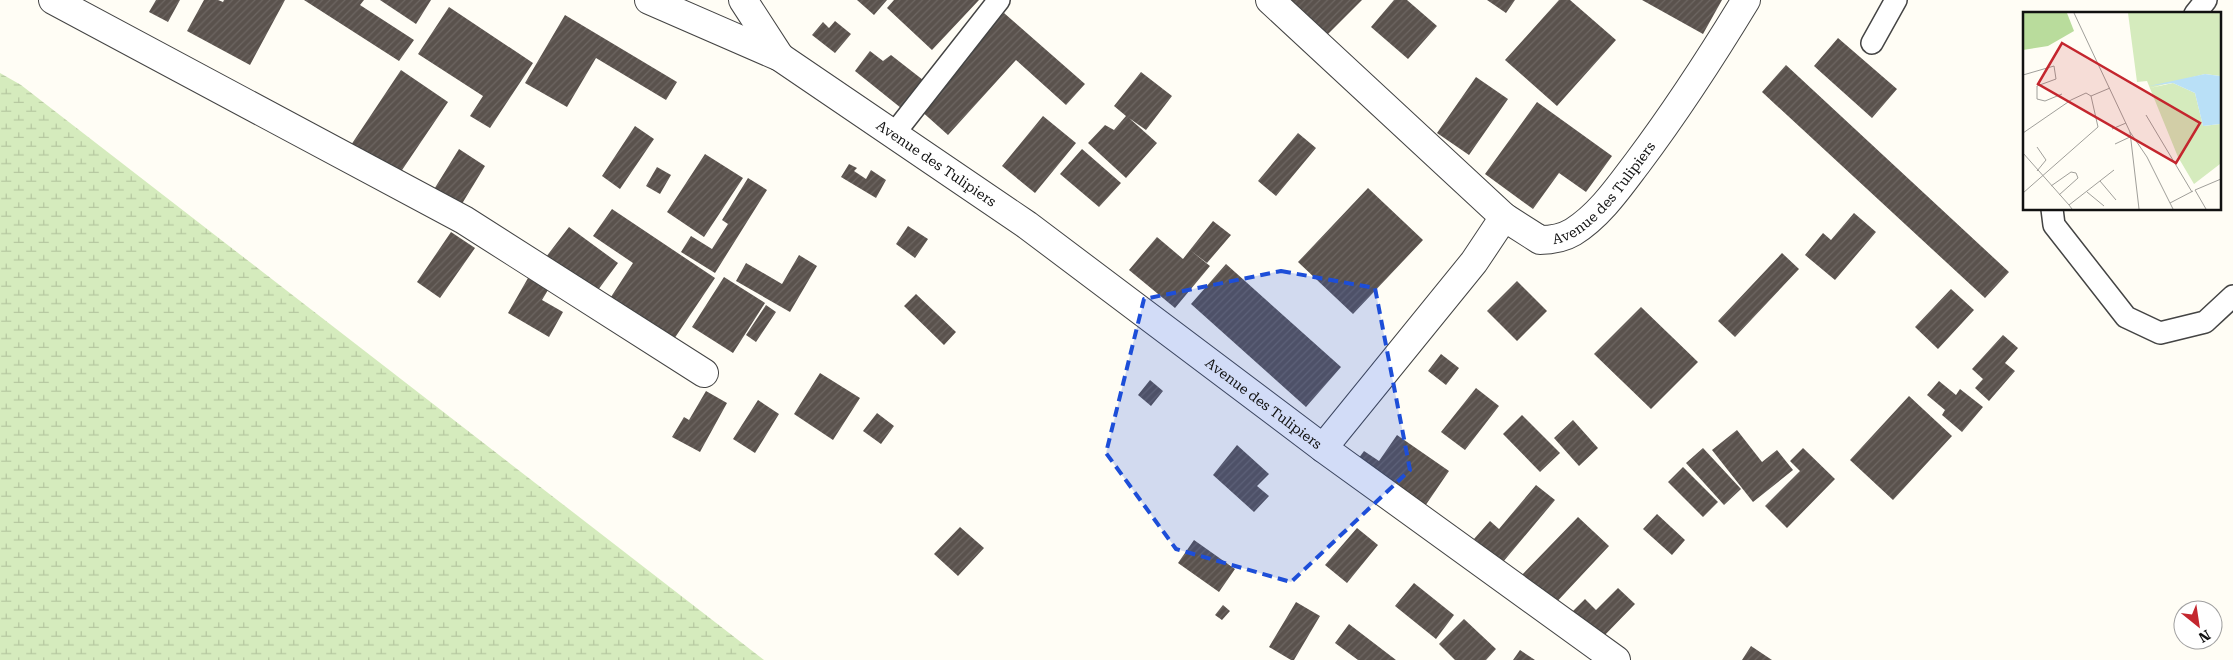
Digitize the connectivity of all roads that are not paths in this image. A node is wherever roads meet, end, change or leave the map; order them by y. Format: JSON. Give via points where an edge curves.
{"nodes":[{"id":1,"x":53,"y":0,"type":"edge"},
{"id":2,"x":649,"y":0,"type":"edge"},
{"id":3,"x":743,"y":0,"type":"edge"},
{"id":4,"x":999,"y":0,"type":"edge"},
{"id":5,"x":1270,"y":0,"type":"edge"},
{"id":6,"x":1746,"y":0,"type":"edge"},
{"id":7,"x":1896,"y":0,"type":"edge"},
{"id":8,"x":2206,"y":0,"type":"edge"},
{"id":9,"x":2197,"y":12,"type":"edge"},
{"id":10,"x":1872,"y":43,"type":"dead end"},
{"id":11,"x":780,"y":57,"type":"junction"},
{"id":12,"x":893,"y":135,"type":"junction"},
{"id":13,"x":2052,"y":210,"type":"edge"},
{"id":14,"x":1504,"y":217,"type":"junction"},
{"id":15,"x":2233,"y":296,"type":"edge"},
{"id":16,"x":704,"y":373,"type":"dead end"},
{"id":17,"x":1323,"y":448,"type":"junction"},
{"id":18,"x":1616,"y":660,"type":"edge"}],
"edges":[{"from":1,"to":16,"type":"street","via":[[464,220]]},
{"from":2,"to":11,"type":"street","name":"Avenue des Tulipiers"},
{"from":3,"to":11,"type":"street"},
{"from":4,"to":12,"type":"lane"},
{"from":5,"to":14,"type":"street"},
{"from":6,"to":14,"type":"street","name":"Avenue des Tulipiers","via":[[1685,97],[1624,182],[1589,219],[1562,237],[1540,240]]},
{"from":7,"to":10,"type":"lane"},
{"from":8,"to":9,"type":"lane"},
{"from":11,"to":12,"type":"street","name":"Avenue des Tulipiers"},
{"from":12,"to":17,"type":"street","name":"Avenue des Tulipiers","via":[[1027,225]]},
{"from":13,"to":15,"type":"lane","via":[[2054,225],[2126,316],[2160,333],[2204,322]]},
{"from":14,"to":17,"type":"street","name":"Avenue des Tulipiers","via":[[1474,262]]},
{"from":17,"to":18,"type":"street"}]}
